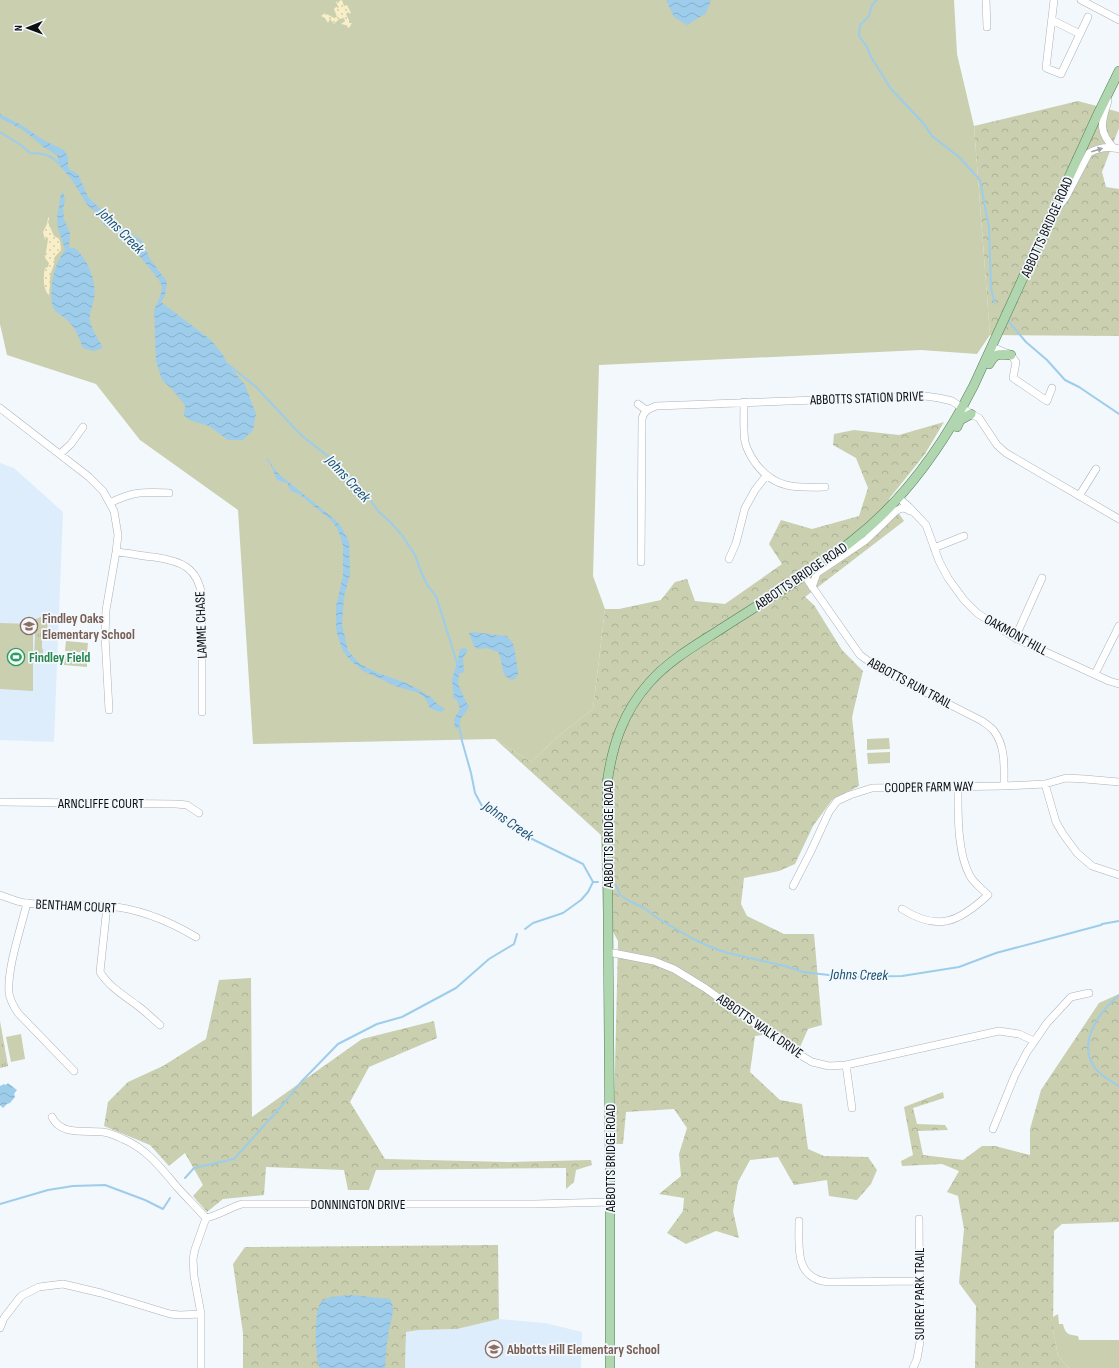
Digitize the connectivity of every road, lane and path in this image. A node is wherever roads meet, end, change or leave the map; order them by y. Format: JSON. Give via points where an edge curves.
{"nodes":[{"id":1,"x":986,"y":0,"type":"edge"},
{"id":2,"x":1054,"y":0,"type":"edge"},
{"id":3,"x":1081,"y":0,"type":"edge"},
{"id":4,"x":1088,"y":17,"type":"dead end"},
{"id":5,"x":1052,"y":20,"type":"junction"},
{"id":6,"x":1119,"y":20,"type":"edge"},
{"id":7,"x":987,"y":28,"type":"dead end"},
{"id":8,"x":1080,"y":34,"type":"junction"},
{"id":9,"x":1119,"y":70,"type":"edge"},
{"id":10,"x":1111,"y":87,"type":"junction"},
{"id":11,"x":1117,"y":148,"type":"edge"},
{"id":12,"x":1052,"y":215,"type":"junction"},
{"id":13,"x":996,"y":338,"type":"junction"},
{"id":14,"x":992,"y":347,"type":"junction"},
{"id":15,"x":1010,"y":355,"type":"junction"},
{"id":16,"x":974,"y":385,"type":"junction"},
{"id":17,"x":1052,"y":388,"type":"dead end"},
{"id":18,"x":744,"y":402,"type":"junction"},
{"id":19,"x":638,"y":404,"type":"dead end"},
{"id":20,"x":0,"y":408,"type":"edge"},
{"id":21,"x":962,"y":408,"type":"junction"},
{"id":22,"x":646,"y":410,"type":"junction"},
{"id":23,"x":971,"y":414,"type":"junction"},
{"id":24,"x":83,"y":427,"type":"dead end"},
{"id":25,"x":936,"y":450,"type":"junction"},
{"id":26,"x":60,"y":454,"type":"junction"},
{"id":27,"x":1096,"y":469,"type":"dead end"},
{"id":28,"x":766,"y":476,"type":"junction"},
{"id":29,"x":825,"y":487,"type":"dead end"},
{"id":30,"x":170,"y":493,"type":"dead end"},
{"id":31,"x":1079,"y":496,"type":"junction"},
{"id":32,"x":898,"y":498,"type":"junction"},
{"id":33,"x":110,"y":503,"type":"junction"},
{"id":34,"x":916,"y":514,"type":"junction"},
{"id":35,"x":1119,"y":519,"type":"edge"},
{"id":36,"x":964,"y":536,"type":"dead end"},
{"id":37,"x":934,"y":548,"type":"junction"},
{"id":38,"x":116,"y":552,"type":"junction"},
{"id":39,"x":729,"y":559,"type":"dead end"},
{"id":40,"x":642,"y":562,"type":"dead end"},
{"id":41,"x":804,"y":575,"type":"junction"},
{"id":42,"x":1042,"y":578,"type":"dead end"},
{"id":43,"x":812,"y":587,"type":"junction"},
{"id":44,"x":1119,"y":626,"type":"edge"},
{"id":45,"x":1015,"y":638,"type":"junction"},
{"id":46,"x":1095,"y":674,"type":"junction"},
{"id":47,"x":1119,"y":684,"type":"edge"},
{"id":48,"x":109,"y":710,"type":"dead end"},
{"id":49,"x":202,"y":712,"type":"dead end"},
{"id":50,"x":1119,"y":782,"type":"edge"},
{"id":51,"x":1045,"y":784,"type":"junction"},
{"id":52,"x":1004,"y":786,"type":"junction"},
{"id":53,"x":958,"y":787,"type":"junction"},
{"id":54,"x":0,"y":802,"type":"edge"},
{"id":55,"x":199,"y":813,"type":"dead end"},
{"id":56,"x":1119,"y":875,"type":"edge"},
{"id":57,"x":793,"y":886,"type":"dead end"},
{"id":58,"x":0,"y":895,"type":"edge"},
{"id":59,"x":27,"y":903,"type":"junction"},
{"id":60,"x":107,"y":906,"type":"junction"},
{"id":61,"x":902,"y":909,"type":"dead end"},
{"id":62,"x":196,"y":937,"type":"dead end"},
{"id":63,"x":608,"y":952,"type":"junction"},
{"id":64,"x":1089,"y":994,"type":"dead end"},
{"id":65,"x":160,"y":1025,"type":"dead end"},
{"id":66,"x":1034,"y":1041,"type":"junction"},
{"id":67,"x":846,"y":1065,"type":"junction"},
{"id":68,"x":74,"y":1071,"type":"dead end"},
{"id":69,"x":852,"y":1108,"type":"dead end"},
{"id":70,"x":52,"y":1116,"type":"dead end"},
{"id":71,"x":993,"y":1129,"type":"dead end"},
{"id":72,"x":610,"y":1202,"type":"junction"},
{"id":73,"x":206,"y":1218,"type":"junction"},
{"id":74,"x":919,"y":1219,"type":"dead end"},
{"id":75,"x":799,"y":1221,"type":"dead end"},
{"id":76,"x":919,"y":1281,"type":"junction"},
{"id":77,"x":201,"y":1314,"type":"junction"},
{"id":78,"x":0,"y":1328,"type":"edge"},
{"id":79,"x":201,"y":1368,"type":"edge"},
{"id":80,"x":610,"y":1368,"type":"edge"},
{"id":81,"x":913,"y":1368,"type":"edge"}],
"edges":[{"from":1,"to":7,"type":"street"},
{"from":2,"to":5,"type":"street"},
{"from":3,"to":6,"type":"street"},
{"from":4,"to":8,"type":"street"},
{"from":5,"to":8,"type":"street"},
{"from":5,"to":8,"type":"street","via":[[1046,68],[1061,74]]},
{"from":9,"to":10,"type":"main road","name":"ABBOTTS BRIDGE ROAD"},
{"from":10,"to":11,"type":"street","via":[[1102,122],[1104,134]]},
{"from":10,"to":12,"type":"main road","name":"ABBOTTS BRIDGE ROAD"},
{"from":12,"to":11,"type":"street","one_way":true,"via":[[1066,197],[1089,153],[1101,148]]},
{"from":12,"to":13,"type":"main road","name":"ABBOTTS BRIDGE ROAD"},
{"from":13,"to":14,"type":"main road","name":"ABBOTTS BRIDGE ROAD"},
{"from":13,"to":15,"type":"street","via":[[997,345]]},
{"from":14,"to":15,"type":"street"},
{"from":14,"to":16,"type":"main road","name":"ABBOTTS BRIDGE ROAD"},
{"from":15,"to":16,"type":"main road","name":"ABBOTTS BRIDGE ROAD","via":[[994,356],[980,383]]},
{"from":15,"to":17,"type":"street","via":[[1016,362],[1013,378],[1046,401]]},
{"from":16,"to":21,"type":"main road","name":"ABBOTTS BRIDGE ROAD"},
{"from":18,"to":21,"type":"street","name":"ABBOTTS STATION DRIVE","via":[[925,396],[952,401]]},
{"from":18,"to":22,"type":"street","name":"ABBOTTS STATION DRIVE","via":[[656,406]]},
{"from":18,"to":28,"type":"street","via":[[745,441],[752,458]]},
{"from":19,"to":22,"type":"street"},
{"from":20,"to":26,"type":"street"},
{"from":21,"to":23,"type":"street","name":"ABBOTTS STATION DRIVE"},
{"from":21,"to":25,"type":"main road","name":"ABBOTTS BRIDGE ROAD"},
{"from":22,"to":40,"type":"street","via":[[642,419],[641,442]]},
{"from":23,"to":25,"type":"main road","name":"ABBOTTS BRIDGE ROAD","via":[[960,420],[944,448]]},
{"from":23,"to":31,"type":"street","name":"ABBOTTS STATION DRIVE","via":[[979,418],[997,445],[1006,453]]},
{"from":24,"to":26,"type":"street"},
{"from":25,"to":32,"type":"main road","name":"ABBOTTS BRIDGE ROAD"},
{"from":26,"to":33,"type":"street","via":[[89,477],[103,491]]},
{"from":27,"to":31,"type":"street"},
{"from":28,"to":29,"type":"street","via":[[785,485],[801,488]]},
{"from":28,"to":39,"type":"street","via":[[745,508]]},
{"from":30,"to":33,"type":"street","via":[[129,494]]},
{"from":31,"to":35,"type":"street","name":"ABBOTTS STATION DRIVE"},
{"from":32,"to":34,"type":"street","name":"OAKMONT HILL"},
{"from":32,"to":41,"type":"main road","name":"ABBOTTS BRIDGE ROAD","via":[[854,540]]},
{"from":33,"to":38,"type":"street","via":[[118,536]]},
{"from":34,"to":37,"type":"street","name":"OAKMONT HILL","via":[[926,525]]},
{"from":34,"to":43,"type":"street","name":"ABBOTTS BRIDGE ROAD","via":[[904,508],[896,510],[866,540],[817,573]]},
{"from":36,"to":37,"type":"street"},
{"from":37,"to":45,"type":"street","name":"OAKMONT HILL","via":[[948,578],[964,600],[977,613]]},
{"from":38,"to":48,"type":"street","via":[[104,636]]},
{"from":38,"to":49,"type":"street","name":"LAMME CHASE","via":[[173,560],[183,564],[197,578],[202,597]]},
{"from":41,"to":43,"type":"street","name":"ABBOTTS RUN TRAIL"},
{"from":41,"to":63,"type":"main road","name":"ABBOTTS BRIDGE ROAD","via":[[664,667],[638,697],[624,720],[610,760],[607,784]]},
{"from":42,"to":45,"type":"street"},
{"from":43,"to":52,"type":"street","name":"ABBOTTS RUN TRAIL","via":[[860,655],[878,668],[982,721],[994,731],[1003,752]]},
{"from":44,"to":46,"type":"street"},
{"from":45,"to":46,"type":"street","name":"OAKMONT HILL"},
{"from":46,"to":47,"type":"street","name":"OAKMONT HILL"},
{"from":50,"to":51,"type":"street","name":"COOPER FARM WAY","via":[[1066,778]]},
{"from":51,"to":52,"type":"street","name":"COOPER FARM WAY"},
{"from":51,"to":56,"type":"street","via":[[1056,822],[1077,853],[1092,866]]},
{"from":52,"to":53,"type":"street","name":"COOPER FARM WAY"},
{"from":53,"to":57,"type":"street","name":"COOPER FARM WAY","via":[[872,788],[837,801],[829,812]]},
{"from":53,"to":61,"type":"street","via":[[962,853],[971,877],[988,895],[966,912],[944,922],[924,920]]},
{"from":54,"to":55,"type":"street","name":"ARNCLIFFE COURT","via":[[176,804],[187,805]]},
{"from":58,"to":59,"type":"street","name":"BENTHAM COURT"},
{"from":59,"to":60,"type":"street","name":"BENTHAM COURT"},
{"from":59,"to":68,"type":"street","via":[[10,969],[12,1004]]},
{"from":60,"to":62,"type":"street","name":"BENTHAM COURT","via":[[144,914]]},
{"from":60,"to":65,"type":"street","via":[[100,972],[112,987]]},
{"from":63,"to":67,"type":"street","name":"ABBOTTS WALK DRIVE","via":[[654,961],[674,969],[812,1062],[829,1066]]},
{"from":63,"to":72,"type":"main road","name":"ABBOTTS BRIDGE ROAD"},
{"from":64,"to":66,"type":"street","via":[[1067,1000]]},
{"from":66,"to":67,"type":"street","name":"ABBOTTS WALK DRIVE","via":[[1019,1034],[999,1031]]},
{"from":66,"to":71,"type":"street","via":[[1015,1075]]},
{"from":67,"to":69,"type":"street"},
{"from":70,"to":73,"type":"street","via":[[55,1124],[66,1130],[105,1132],[143,1149]]},
{"from":72,"to":73,"type":"street","name":"DONNINGTON DRIVE","via":[[242,1204]]},
{"from":72,"to":80,"type":"main road","name":"ABBOTTS BRIDGE ROAD"},
{"from":73,"to":77,"type":"street","via":[[194,1259],[194,1276]]},
{"from":74,"to":76,"type":"street","name":"SURREY PARK TRAIL"},
{"from":75,"to":76,"type":"street","via":[[800,1260],[806,1271],[815,1279],[828,1282]]},
{"from":76,"to":81,"type":"street","name":"SURREY PARK TRAIL","via":[[920,1342]]},
{"from":77,"to":78,"type":"street","via":[[170,1314],[63,1284],[39,1287],[21,1296],[4,1318]]},
{"from":77,"to":79,"type":"street"}]}
